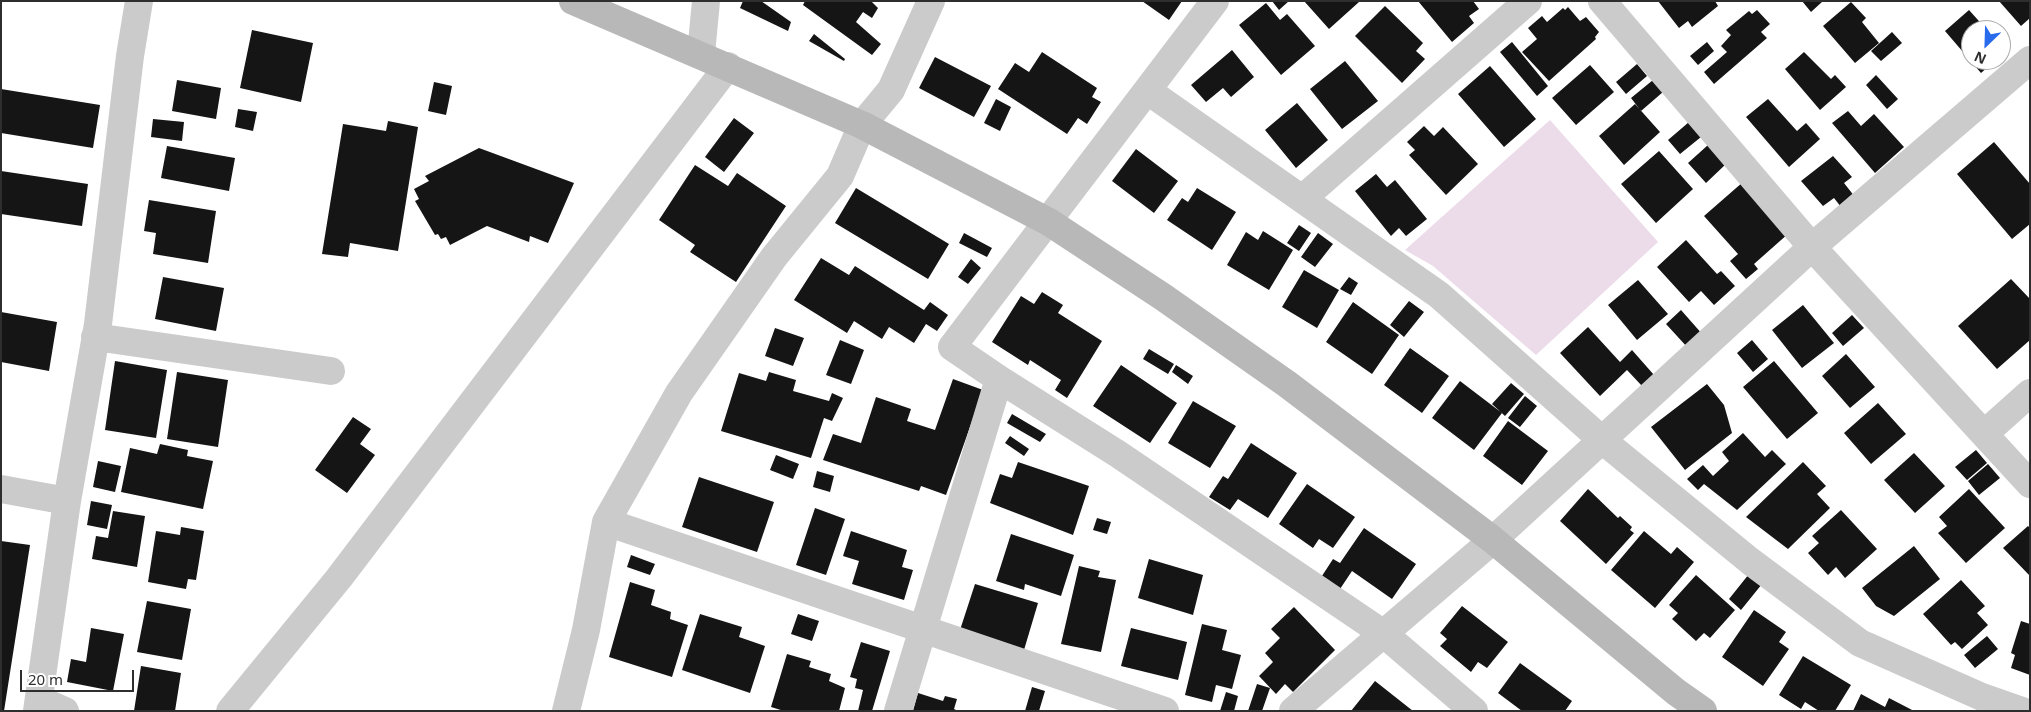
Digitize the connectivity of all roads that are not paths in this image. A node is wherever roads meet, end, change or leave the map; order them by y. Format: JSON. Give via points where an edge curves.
{"nodes":[{"id":1,"x":139,"y":1,"type":"edge"},
{"id":2,"x":573,"y":1,"type":"edge"},
{"id":3,"x":706,"y":1,"type":"edge"},
{"id":4,"x":930,"y":1,"type":"edge"},
{"id":5,"x":1215,"y":1,"type":"edge"},
{"id":6,"x":1528,"y":1,"type":"edge"},
{"id":7,"x":1602,"y":1,"type":"edge"},
{"id":8,"x":701,"y":54,"type":"junction"},
{"id":9,"x":2030,"y":60,"type":"edge"},
{"id":10,"x":728,"y":66,"type":"junction"},
{"id":11,"x":1148,"y":91,"type":"junction"},
{"id":12,"x":862,"y":125,"type":"junction"},
{"id":13,"x":1302,"y":199,"type":"junction"},
{"id":14,"x":1049,"y":222,"type":"junction"},
{"id":15,"x":1812,"y":246,"type":"junction"},
{"id":16,"x":95,"y":337,"type":"junction"},
{"id":17,"x":331,"y":371,"type":"dead end"},
{"id":18,"x":999,"y":379,"type":"junction"},
{"id":19,"x":2030,"y":393,"type":"edge"},
{"id":20,"x":1984,"y":434,"type":"junction"},
{"id":21,"x":1602,"y":440,"type":"junction"},
{"id":22,"x":2030,"y":484,"type":"edge"},
{"id":23,"x":1,"y":489,"type":"edge"},
{"id":24,"x":67,"y":502,"type":"junction"},
{"id":25,"x":606,"y":522,"type":"junction"},
{"id":26,"x":1493,"y":540,"type":"junction"},
{"id":27,"x":922,"y":630,"type":"junction"},
{"id":28,"x":1384,"y":634,"type":"junction"},
{"id":29,"x":38,"y":706,"type":"edge"},
{"id":30,"x":65,"y":711,"type":"edge"},
{"id":31,"x":230,"y":711,"type":"edge"},
{"id":32,"x":566,"y":711,"type":"edge"},
{"id":33,"x":898,"y":711,"type":"edge"},
{"id":34,"x":1165,"y":711,"type":"edge"},
{"id":35,"x":1293,"y":711,"type":"edge"},
{"id":36,"x":1474,"y":711,"type":"edge"},
{"id":37,"x":1702,"y":711,"type":"edge"},
{"id":38,"x":2022,"y":711,"type":"edge"}],
"edges":[{"from":1,"to":16,"type":"street"},
{"from":2,"to":8,"type":"street"},
{"from":3,"to":8,"type":"street"},
{"from":4,"to":12,"type":"street","via":[[891,90]]},
{"from":5,"to":11,"type":"street"},
{"from":6,"to":13,"type":"street"},
{"from":7,"to":15,"type":"street"},
{"from":8,"to":10,"type":"street"},
{"from":9,"to":15,"type":"street"},
{"from":10,"to":12,"type":"street"},
{"from":10,"to":31,"type":"street","via":[[339,578]]},
{"from":11,"to":13,"type":"street"},
{"from":11,"to":14,"type":"street"},
{"from":12,"to":14,"type":"street"},
{"from":12,"to":25,"type":"street","via":[[840,176],[774,257],[679,393]]},
{"from":13,"to":21,"type":"street","via":[[1439,295]]},
{"from":14,"to":18,"type":"street","via":[[952,347]]},
{"from":14,"to":26,"type":"street","via":[[1163,296],[1287,384]]},
{"from":15,"to":20,"type":"street"},
{"from":15,"to":21,"type":"street"},
{"from":16,"to":17,"type":"street"},
{"from":16,"to":24,"type":"street"},
{"from":18,"to":27,"type":"street"},
{"from":18,"to":28,"type":"street","via":[[1126,459]]},
{"from":19,"to":20,"type":"street"},
{"from":20,"to":22,"type":"street"},
{"from":21,"to":26,"type":"street"},
{"from":21,"to":38,"type":"street","via":[[1750,561],[1860,642],[1982,697]]},
{"from":23,"to":24,"type":"street"},
{"from":24,"to":29,"type":"street"},
{"from":25,"to":27,"type":"street"},
{"from":25,"to":32,"type":"street","via":[[586,630]]},
{"from":26,"to":28,"type":"street"},
{"from":26,"to":37,"type":"street"},
{"from":27,"to":33,"type":"street"},
{"from":27,"to":34,"type":"street"},
{"from":28,"to":35,"type":"street"},
{"from":28,"to":36,"type":"street"},
{"from":29,"to":30,"type":"street"}]}
